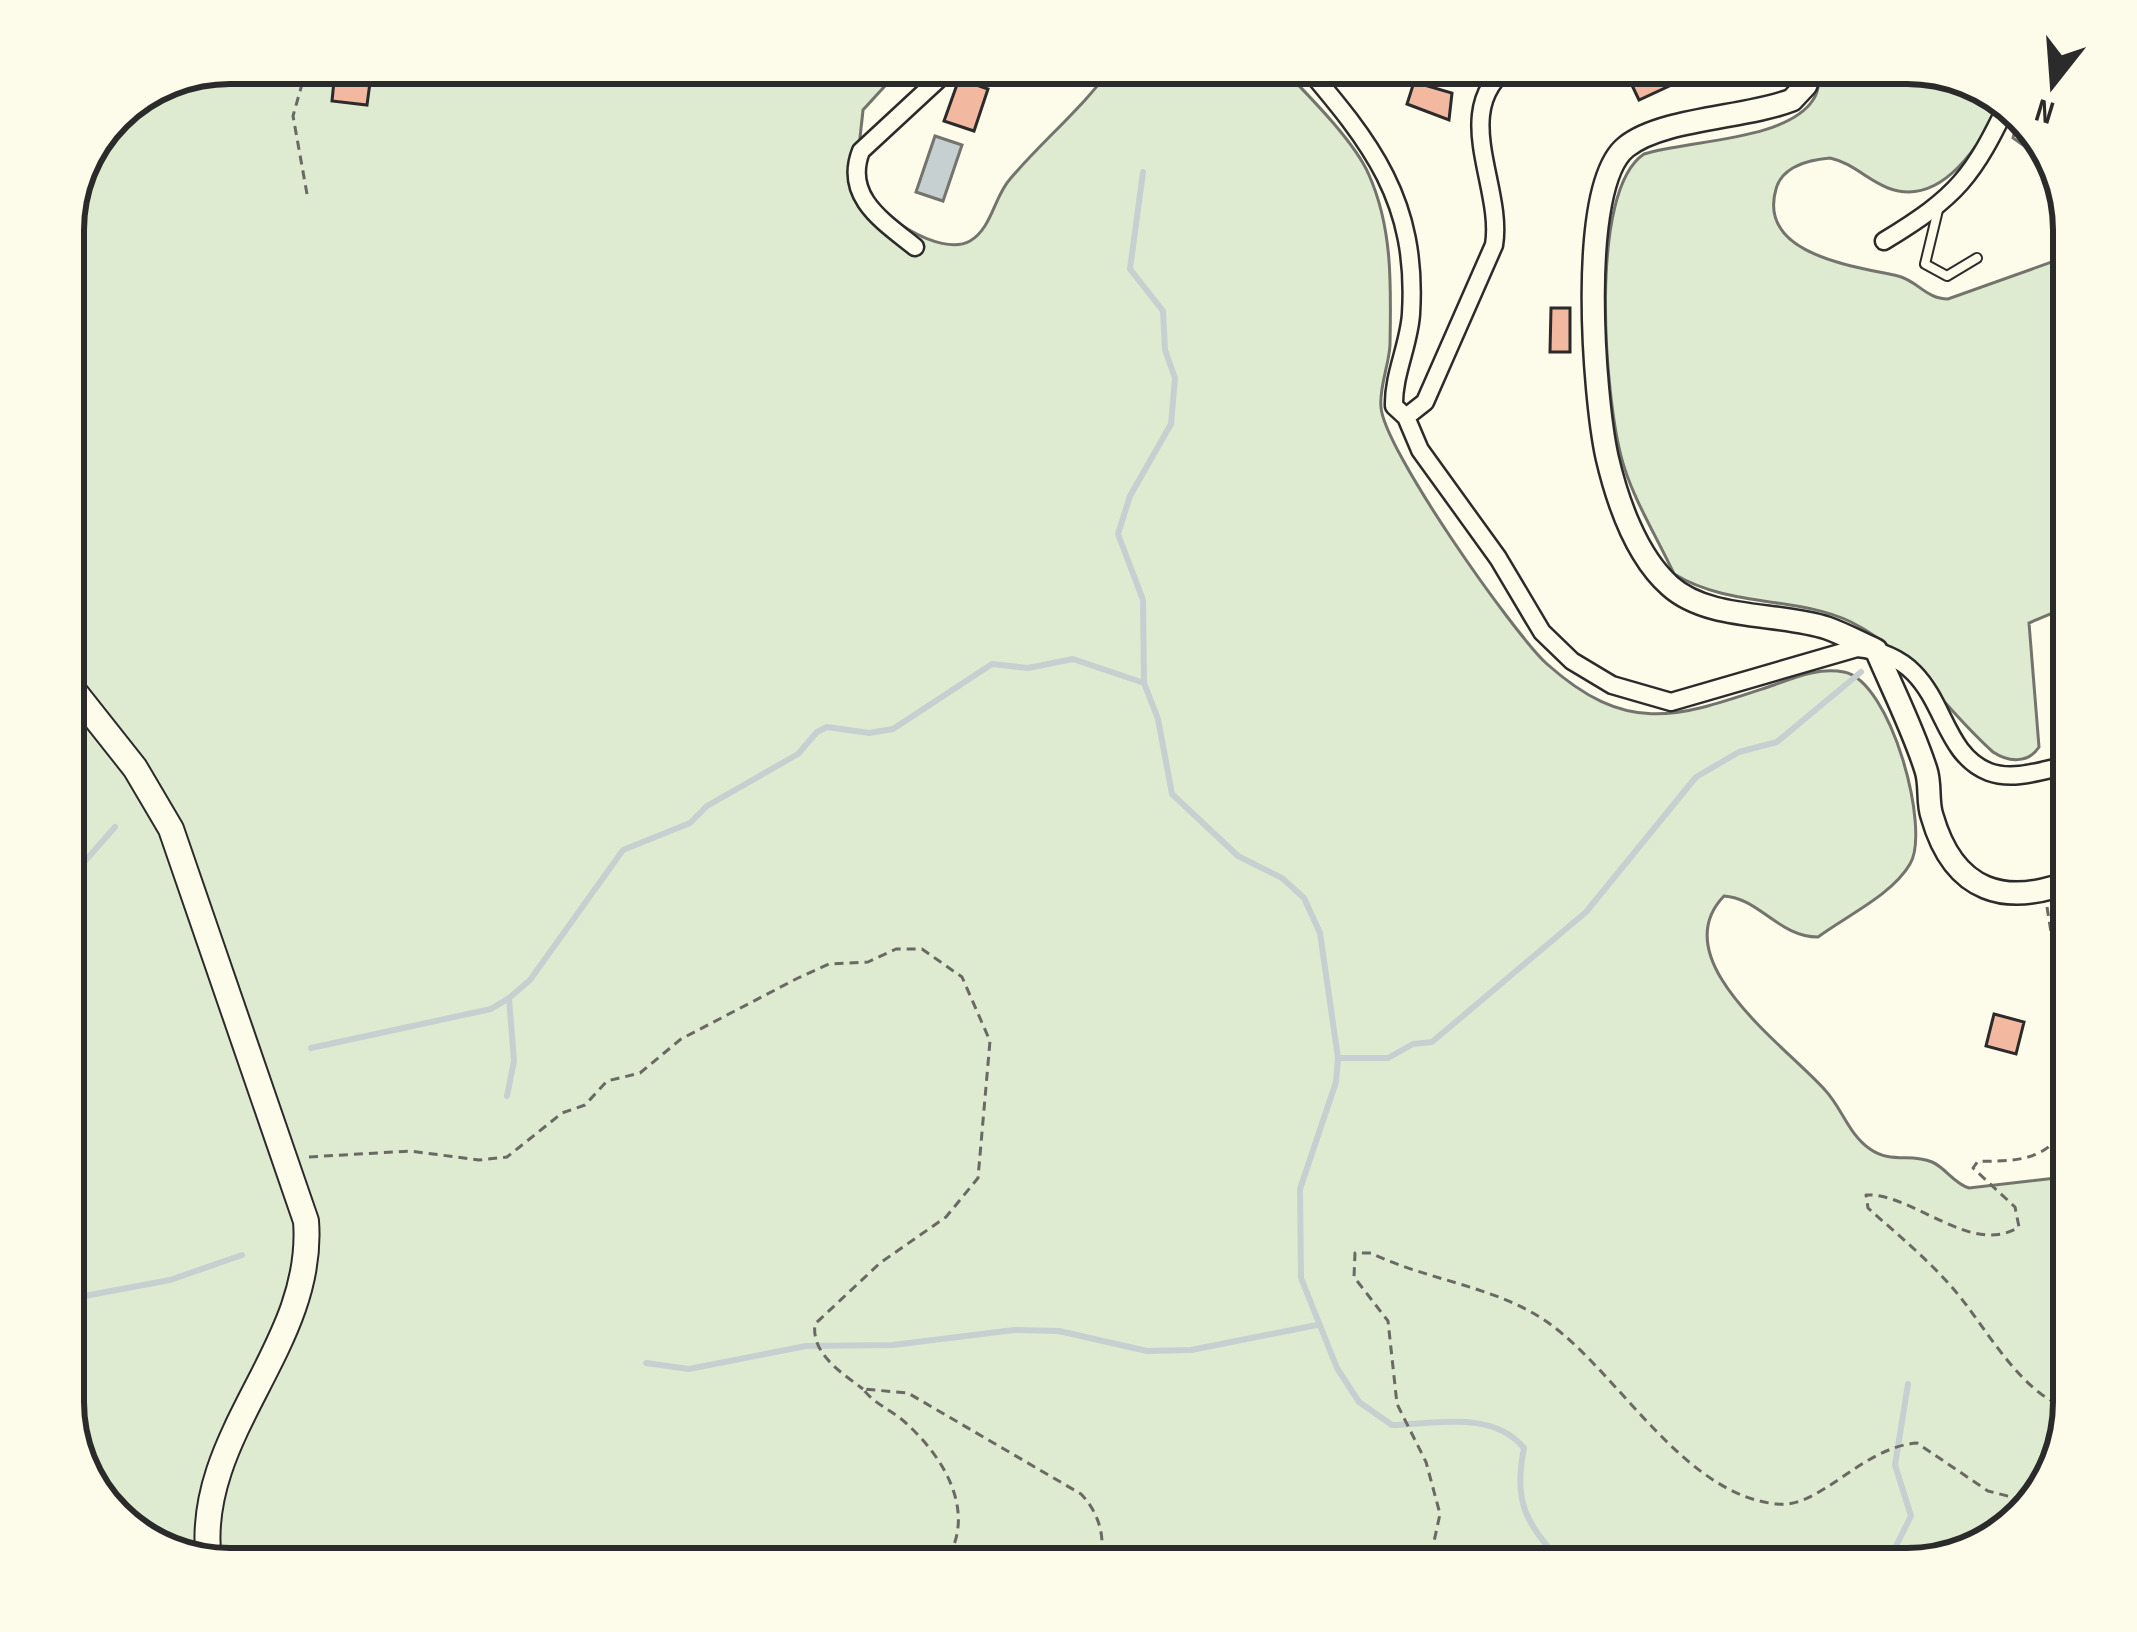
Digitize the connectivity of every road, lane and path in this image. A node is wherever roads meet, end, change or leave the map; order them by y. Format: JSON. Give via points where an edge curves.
{"nodes":[{"id":1,"x":302,"y":84,"type":"edge"},
{"id":2,"x":934,"y":84,"type":"edge"},
{"id":3,"x":1321,"y":84,"type":"edge"},
{"id":4,"x":1495,"y":84,"type":"edge"},
{"id":5,"x":1807,"y":84,"type":"edge"},
{"id":6,"x":1993,"y":134,"type":"edge"},
{"id":7,"x":307,"y":194,"type":"dead end"},
{"id":8,"x":1939,"y":206,"type":"junction"},
{"id":9,"x":1884,"y":241,"type":"dead end"},
{"id":10,"x":915,"y":247,"type":"dead end"},
{"id":11,"x":1977,"y":258,"type":"dead end"},
{"id":12,"x":1406,"y":417,"type":"junction"},
{"id":13,"x":1876,"y":650,"type":"junction"},
{"id":14,"x":84,"y":704,"type":"edge"},
{"id":15,"x":2053,"y":768,"type":"edge"},
{"id":16,"x":2053,"y":888,"type":"edge"},
{"id":17,"x":2046,"y":891,"type":"junction"},
{"id":18,"x":2053,"y":937,"type":"edge"},
{"id":19,"x":2053,"y":1146,"type":"edge"},
{"id":20,"x":287,"y":1160,"type":"junction"},
{"id":21,"x":863,"y":1389,"type":"junction"},
{"id":22,"x":2053,"y":1401,"type":"edge"},
{"id":23,"x":2016,"y":1498,"type":"edge"},
{"id":24,"x":208,"y":1546,"type":"edge"},
{"id":25,"x":949,"y":1548,"type":"edge"},
{"id":26,"x":1104,"y":1548,"type":"edge"},
{"id":27,"x":1433,"y":1548,"type":"edge"}],
"edges":[{"from":1,"to":7,"type":"path","via":[[292,116]]},
{"from":2,"to":10,"type":"street","via":[[856,164],[869,209]]},
{"from":3,"to":12,"type":"street","via":[[1391,183],[1411,312],[1393,400]]},
{"from":4,"to":12,"type":"street","via":[[1480,120],[1494,245],[1424,402]]},
{"from":5,"to":13,"type":"street","via":[[1792,100],[1648,134],[1612,162],[1594,265],[1601,415],[1637,542],[1672,588],[1694,600],[1825,627]]},
{"from":6,"to":8,"type":"street","via":[[1979,163]]},
{"from":8,"to":9,"type":"street"},
{"from":8,"to":11,"type":"lane","via":[[1925,264],[1947,276]]},
{"from":12,"to":13,"type":"street","via":[[1420,451],[1542,632],[1612,685],[1671,702],[1815,658]]},
{"from":13,"to":15,"type":"street","via":[[1927,686],[1964,754],[1988,771],[2015,776]]},
{"from":13,"to":17,"type":"street","via":[[1928,774],[1932,817],[1955,860],[1989,894]]},
{"from":14,"to":20,"type":"main road","via":[[171,829]]},
{"from":16,"to":17,"type":"street"},
{"from":17,"to":18,"type":"path"},
{"from":19,"to":22,"type":"path","via":[[2019,1162],[1978,1161],[1973,1168],[2015,1207],[2019,1227],[2006,1235],[1866,1195],[1868,1208]]},
{"from":20,"to":21,"type":"path","via":[[410,1151],[507,1157],[607,1081],[640,1073],[681,1040],[783,986],[830,964],[922,950],[962,977],[990,1041],[978,1178],[946,1217],[880,1263],[815,1324],[813,1337],[832,1366]]},
{"from":20,"to":24,"type":"main road","via":[[306,1221],[306,1271],[218,1469]]},
{"from":21,"to":25,"type":"path","via":[[907,1424],[958,1494]]},
{"from":21,"to":26,"type":"path","via":[[908,1393],[1081,1494],[1095,1509]]},
{"from":23,"to":27,"type":"path","via":[[1988,1491],[1917,1443],[1875,1452],[1812,1496],[1778,1505],[1716,1482],[1550,1323],[1508,1300],[1355,1253],[1354,1277],[1388,1321],[1397,1404],[1440,1514]]}]}
